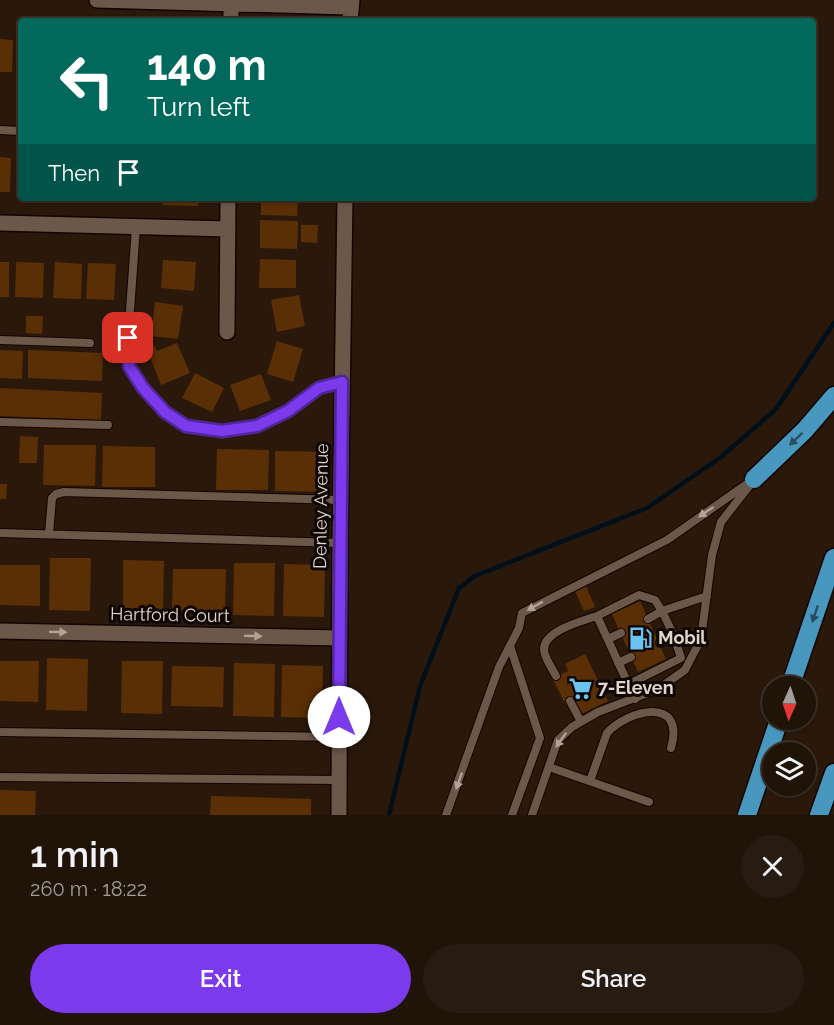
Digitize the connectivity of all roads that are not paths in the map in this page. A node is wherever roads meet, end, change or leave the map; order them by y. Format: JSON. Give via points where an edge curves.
{"nodes":[{"id":1,"x":97,"y":0,"type":"edge"},
{"id":2,"x":231,"y":4,"type":"junction"},
{"id":3,"x":350,"y":9,"type":"edge"},
{"id":4,"x":231,"y":18,"type":"edge"},
{"id":5,"x":0,"y":130,"type":"edge"},
{"id":6,"x":18,"y":131,"type":"edge"},
{"id":7,"x":228,"y":201,"type":"edge"},
{"id":8,"x":345,"y":201,"type":"edge"},
{"id":9,"x":0,"y":223,"type":"edge"},
{"id":10,"x":136,"y":226,"type":"junction"},
{"id":11,"x":228,"y":229,"type":"junction"},
{"id":12,"x":227,"y":332,"type":"dead end"},
{"id":13,"x":0,"y":340,"type":"edge"},
{"id":14,"x":90,"y":343,"type":"dead end"},
{"id":15,"x":342,"y":382,"type":"junction"},
{"id":16,"x":834,"y":396,"type":"edge"},
{"id":17,"x":0,"y":422,"type":"edge"},
{"id":18,"x":108,"y":425,"type":"dead end"},
{"id":19,"x":754,"y":479,"type":"junction"},
{"id":20,"x":340,"y":500,"type":"junction"},
{"id":21,"x":0,"y":533,"type":"edge"},
{"id":22,"x":49,"y":534,"type":"junction"},
{"id":23,"x":340,"y":543,"type":"junction"},
{"id":24,"x":834,"y":558,"type":"edge"},
{"id":25,"x":707,"y":596,"type":"junction"},
{"id":26,"x":662,"y":611,"type":"junction"},
{"id":27,"x":597,"y":616,"type":"junction"},
{"id":28,"x":648,"y":619,"type":"dead end"},
{"id":29,"x":0,"y":631,"type":"edge"},
{"id":30,"x":621,"y":633,"type":"dead end"},
{"id":31,"x":674,"y":636,"type":"junction"},
{"id":32,"x":339,"y":638,"type":"junction"},
{"id":33,"x":608,"y":639,"type":"junction"},
{"id":34,"x":660,"y":643,"type":"dead end"},
{"id":35,"x":510,"y":646,"type":"junction"},
{"id":36,"x":631,"y":657,"type":"dead end"},
{"id":37,"x":618,"y":663,"type":"junction"},
{"id":38,"x":556,"y":676,"type":"dead end"},
{"id":39,"x":794,"y":676,"type":"edge"},
{"id":40,"x":629,"y":684,"type":"junction"},
{"id":41,"x":635,"y":699,"type":"junction"},
{"id":42,"x":570,"y":701,"type":"dead end"},
{"id":43,"x":581,"y":722,"type":"junction"},
{"id":44,"x":776,"y":730,"type":"edge"},
{"id":45,"x":0,"y":732,"type":"edge"},
{"id":46,"x":339,"y":737,"type":"junction"},
{"id":47,"x":671,"y":748,"type":"dead end"},
{"id":48,"x":549,"y":767,"type":"junction"},
{"id":49,"x":834,"y":772,"type":"edge"},
{"id":50,"x":0,"y":777,"type":"edge"},
{"id":51,"x":339,"y":780,"type":"junction"},
{"id":52,"x":590,"y":781,"type":"junction"},
{"id":53,"x":649,"y":802,"type":"dead end"},
{"id":54,"x":339,"y":815,"type":"edge"},
{"id":55,"x":446,"y":815,"type":"edge"},
{"id":56,"x":512,"y":815,"type":"edge"},
{"id":57,"x":532,"y":815,"type":"edge"},
{"id":58,"x":747,"y":815,"type":"edge"},
{"id":59,"x":819,"y":815,"type":"edge"}],
"edges":[{"from":1,"to":2,"type":"street"},
{"from":2,"to":3,"type":"street"},
{"from":2,"to":4,"type":"street"},
{"from":5,"to":6,"type":"lane"},
{"from":7,"to":11,"type":"street"},
{"from":8,"to":15,"type":"street","name":"Denley Avenue"},
{"from":9,"to":10,"type":"street"},
{"from":10,"to":11,"type":"street"},
{"from":10,"to":15,"type":"lane","via":[[129,366],[165,412],[186,426],[222,431],[257,426],[288,411],[319,388]]},
{"from":11,"to":12,"type":"street"},
{"from":13,"to":14,"type":"lane"},
{"from":15,"to":20,"type":"street","name":"Denley Avenue"},
{"from":16,"to":19,"type":"highway","one_way":true},
{"from":17,"to":18,"type":"lane"},
{"from":19,"to":25,"type":"lane","via":[[721,522]]},
{"from":19,"to":35,"type":"lane","one_way":true,"via":[[667,540],[522,613]]},
{"from":20,"to":22,"type":"lane","via":[[64,492],[52,498]]},
{"from":20,"to":23,"type":"street","name":"Denley Avenue"},
{"from":21,"to":22,"type":"lane"},
{"from":22,"to":23,"type":"lane"},
{"from":23,"to":32,"type":"street","name":"Denley Avenue"},
{"from":24,"to":39,"type":"highway","one_way":true},
{"from":25,"to":26,"type":"lane"},
{"from":25,"to":41,"type":"lane","via":[[701,639],[685,670]]},
{"from":26,"to":27,"type":"lane","via":[[655,600],[639,595]]},
{"from":26,"to":28,"type":"lane"},
{"from":26,"to":31,"type":"lane"},
{"from":27,"to":33,"type":"lane"},
{"from":27,"to":38,"type":"lane","via":[[550,637],[544,650]]},
{"from":29,"to":32,"type":"street","name":"Hartford Court","one_way":true},
{"from":30,"to":33,"type":"lane"},
{"from":31,"to":34,"type":"lane"},
{"from":31,"to":40,"type":"lane","via":[[681,658]]},
{"from":32,"to":46,"type":"street","name":"Denley Avenue"},
{"from":33,"to":37,"type":"lane"},
{"from":35,"to":55,"type":"lane","one_way":true},
{"from":35,"to":56,"type":"lane","via":[[540,738]]},
{"from":36,"to":37,"type":"lane"},
{"from":37,"to":40,"type":"lane"},
{"from":40,"to":41,"type":"lane"},
{"from":41,"to":43,"type":"lane"},
{"from":42,"to":43,"type":"lane"},
{"from":43,"to":48,"type":"lane","one_way":true,"via":[[558,740]]},
{"from":44,"to":58,"type":"highway"},
{"from":45,"to":46,"type":"lane"},
{"from":46,"to":51,"type":"street","name":"Denley Avenue"},
{"from":47,"to":52,"type":"lane","via":[[671,718],[645,712],[607,733]]},
{"from":48,"to":52,"type":"lane"},
{"from":48,"to":57,"type":"lane"},
{"from":49,"to":59,"type":"highway"},
{"from":50,"to":51,"type":"lane"},
{"from":51,"to":54,"type":"street","name":"Denley Avenue"},
{"from":52,"to":53,"type":"lane"}]}
